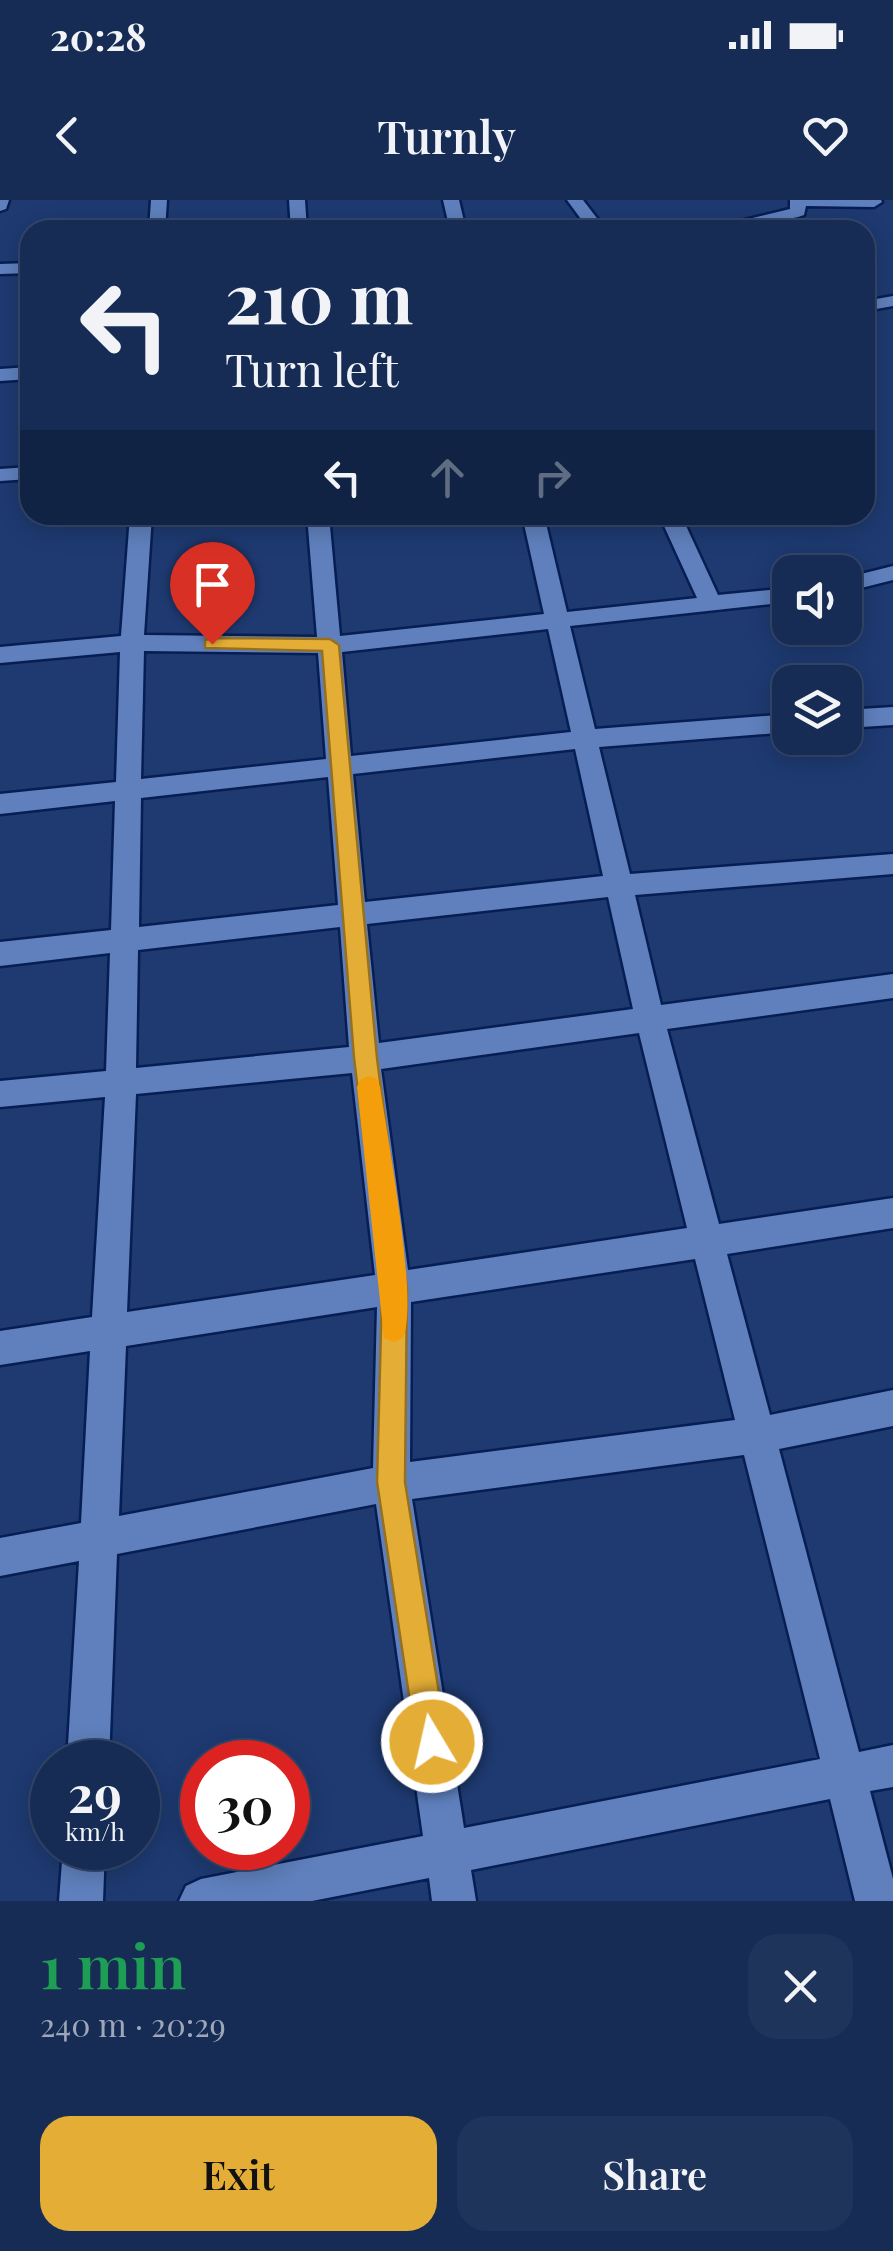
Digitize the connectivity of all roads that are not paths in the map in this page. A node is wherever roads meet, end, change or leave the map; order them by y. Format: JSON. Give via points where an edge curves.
{"nodes":[{"id":1,"x":575,"y":200,"type":"edge"},
{"id":2,"x":798,"y":200,"type":"edge"},
{"id":3,"x":874,"y":201,"type":"edge"},
{"id":4,"x":893,"y":204,"type":"edge"},
{"id":5,"x":590,"y":220,"type":"edge"},
{"id":6,"x":759,"y":220,"type":"edge"},
{"id":7,"x":140,"y":525,"type":"edge"},
{"id":8,"x":319,"y":525,"type":"edge"},
{"id":9,"x":535,"y":525,"type":"edge"},
{"id":10,"x":674,"y":525,"type":"edge"},
{"id":11,"x":893,"y":573,"type":"edge"},
{"id":12,"x":862,"y":580,"type":"edge"},
{"id":13,"x":772,"y":597,"type":"edge"},
{"id":14,"x":710,"y":604,"type":"junction"},
{"id":15,"x":559,"y":621,"type":"junction"},
{"id":16,"x":132,"y":643,"type":"junction"},
{"id":17,"x":330,"y":645,"type":"junction"},
{"id":18,"x":0,"y":655,"type":"edge"},
{"id":19,"x":893,"y":716,"type":"edge"},
{"id":20,"x":862,"y":718,"type":"edge"},
{"id":21,"x":772,"y":724,"type":"edge"},
{"id":22,"x":586,"y":739,"type":"junction"},
{"id":23,"x":342,"y":764,"type":"junction"},
{"id":24,"x":129,"y":791,"type":"junction"},
{"id":25,"x":0,"y":804,"type":"edge"},
{"id":26,"x":893,"y":864,"type":"edge"},
{"id":27,"x":620,"y":885,"type":"junction"},
{"id":28,"x":354,"y":913,"type":"junction"},
{"id":29,"x":125,"y":941,"type":"junction"},
{"id":30,"x":0,"y":954,"type":"edge"},
{"id":31,"x":893,"y":986,"type":"edge"},
{"id":32,"x":650,"y":1020,"type":"junction"},
{"id":33,"x":365,"y":1058,"type":"junction"},
{"id":34,"x":121,"y":1082,"type":"junction"},
{"id":35,"x":0,"y":1094,"type":"edge"},
{"id":36,"x":893,"y":1213,"type":"edge"},
{"id":37,"x":708,"y":1242,"type":"junction"},
{"id":38,"x":394,"y":1290,"type":"junction"},
{"id":39,"x":109,"y":1330,"type":"junction"},
{"id":40,"x":0,"y":1348,"type":"edge"},
{"id":41,"x":893,"y":1408,"type":"edge"},
{"id":42,"x":759,"y":1435,"type":"junction"},
{"id":43,"x":391,"y":1482,"type":"junction"},
{"id":44,"x":98,"y":1540,"type":"junction"},
{"id":45,"x":0,"y":1557,"type":"edge"},
{"id":46,"x":89,"y":1740,"type":"edge"},
{"id":47,"x":893,"y":1766,"type":"edge"},
{"id":48,"x":845,"y":1775,"type":"junction"},
{"id":49,"x":449,"y":1852,"type":"junction"},
{"id":50,"x":83,"y":1870,"type":"edge"},
{"id":51,"x":81,"y":1901,"type":"edge"},
{"id":52,"x":201,"y":1901,"type":"edge"},
{"id":53,"x":454,"y":1901,"type":"edge"},
{"id":54,"x":877,"y":1901,"type":"edge"}],
"edges":[{"from":1,"to":5,"type":"street"},
{"from":2,"to":3,"type":"street"},
{"from":2,"to":6,"type":"street","via":[[798,212]]},
{"from":3,"to":4,"type":"street"},
{"from":7,"to":16,"type":"street"},
{"from":8,"to":17,"type":"street"},
{"from":9,"to":15,"type":"street"},
{"from":10,"to":14,"type":"street"},
{"from":11,"to":12,"type":"street"},
{"from":13,"to":14,"type":"street"},
{"from":14,"to":15,"type":"street"},
{"from":15,"to":17,"type":"street"},
{"from":15,"to":22,"type":"street"},
{"from":16,"to":17,"type":"street"},
{"from":16,"to":18,"type":"street"},
{"from":16,"to":24,"type":"street"},
{"from":17,"to":23,"type":"street"},
{"from":19,"to":20,"type":"street"},
{"from":21,"to":22,"type":"street"},
{"from":22,"to":23,"type":"street"},
{"from":22,"to":27,"type":"street"},
{"from":23,"to":24,"type":"street"},
{"from":23,"to":28,"type":"street"},
{"from":24,"to":25,"type":"street"},
{"from":24,"to":29,"type":"street"},
{"from":26,"to":27,"type":"street"},
{"from":27,"to":28,"type":"street"},
{"from":27,"to":32,"type":"street"},
{"from":28,"to":29,"type":"street"},
{"from":28,"to":33,"type":"street"},
{"from":29,"to":30,"type":"street"},
{"from":29,"to":34,"type":"street"},
{"from":31,"to":32,"type":"street"},
{"from":32,"to":33,"type":"street"},
{"from":32,"to":37,"type":"street"},
{"from":33,"to":34,"type":"street"},
{"from":33,"to":38,"type":"street"},
{"from":34,"to":35,"type":"street"},
{"from":34,"to":39,"type":"street"},
{"from":36,"to":37,"type":"street"},
{"from":37,"to":38,"type":"street"},
{"from":37,"to":42,"type":"street"},
{"from":38,"to":39,"type":"street"},
{"from":38,"to":43,"type":"street"},
{"from":39,"to":40,"type":"street"},
{"from":39,"to":44,"type":"street"},
{"from":41,"to":42,"type":"street"},
{"from":42,"to":43,"type":"street"},
{"from":42,"to":48,"type":"street"},
{"from":43,"to":44,"type":"street"},
{"from":43,"to":49,"type":"street"},
{"from":44,"to":45,"type":"street"},
{"from":44,"to":46,"type":"street"},
{"from":47,"to":48,"type":"street"},
{"from":48,"to":49,"type":"street"},
{"from":48,"to":54,"type":"street"},
{"from":49,"to":52,"type":"street"},
{"from":49,"to":53,"type":"street"},
{"from":50,"to":51,"type":"street"}]}
